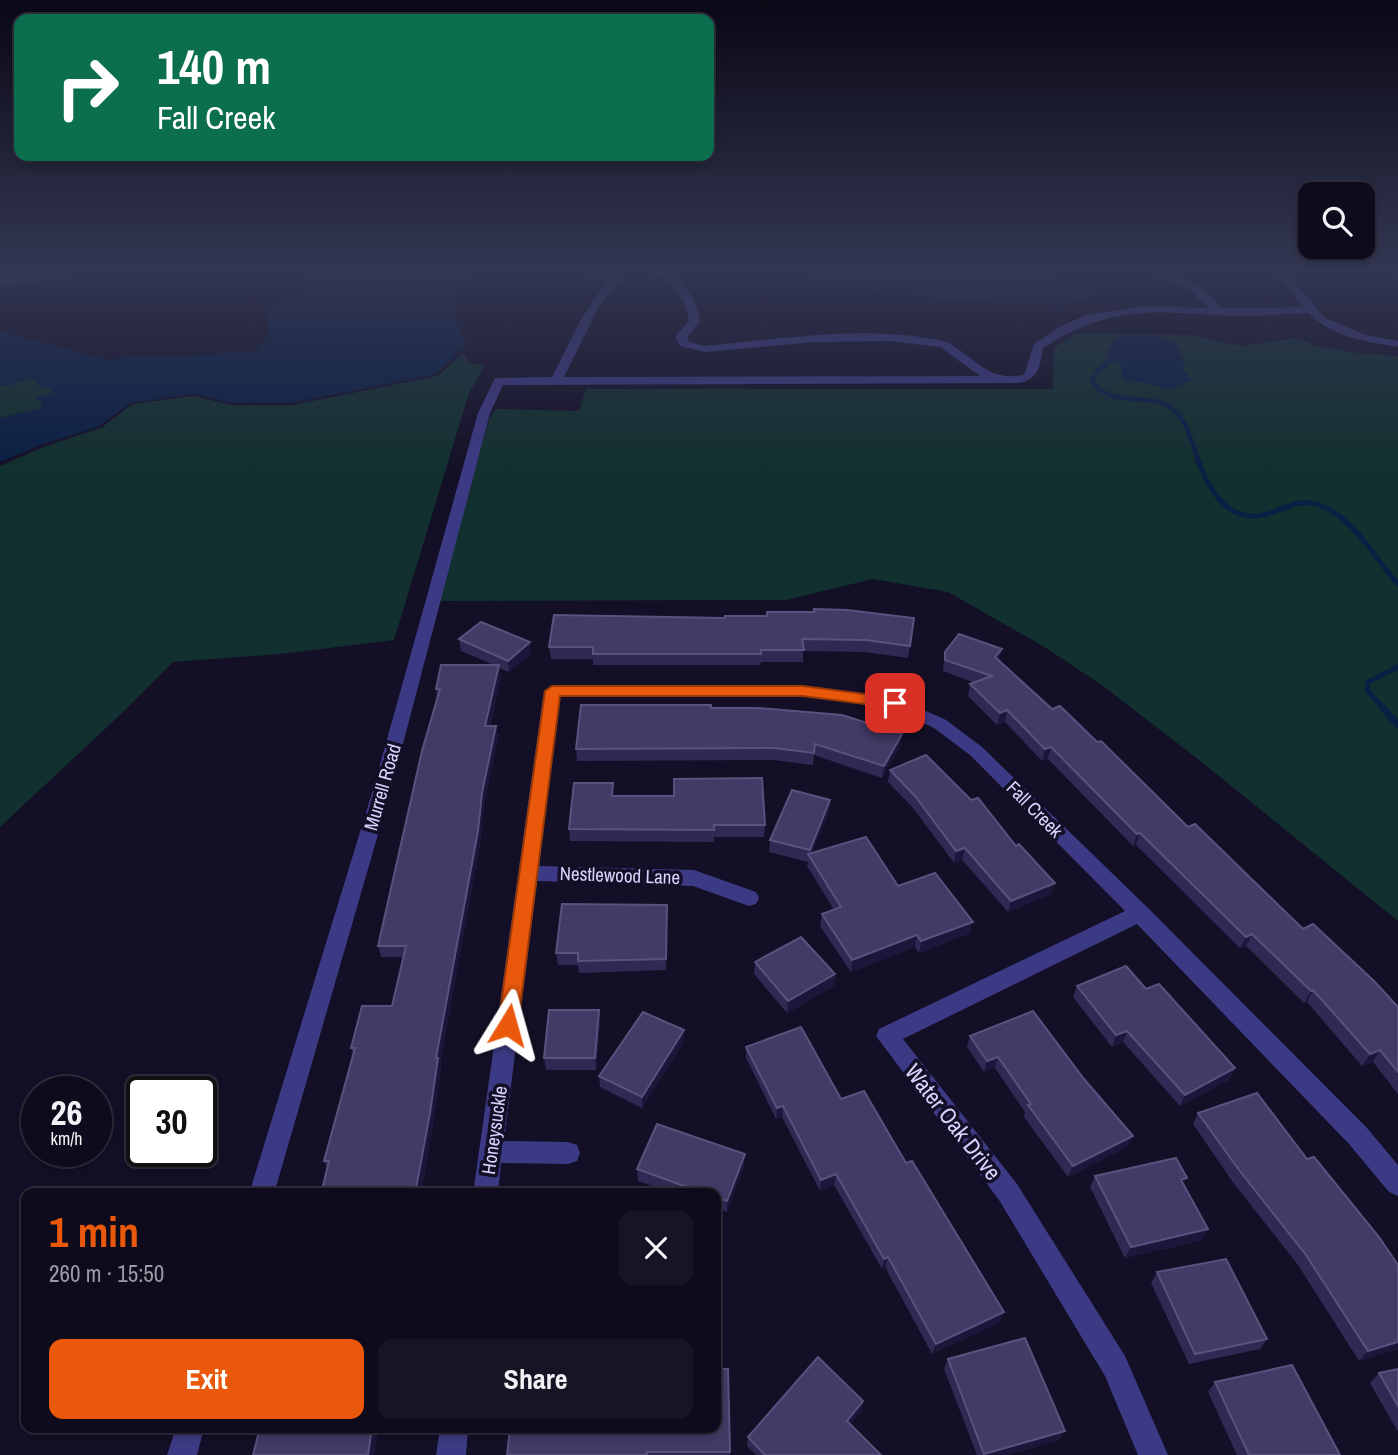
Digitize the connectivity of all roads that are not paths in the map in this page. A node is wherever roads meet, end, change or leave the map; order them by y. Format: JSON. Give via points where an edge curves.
{"nodes":[{"id":1,"x":577,"y":336,"type":"edge"},
{"id":2,"x":682,"y":336,"type":"edge"},
{"id":3,"x":1051,"y":336,"type":"edge"},
{"id":4,"x":1357,"y":336,"type":"edge"},
{"id":5,"x":1398,"y":344,"type":"edge"},
{"id":6,"x":992,"y":379,"type":"junction"},
{"id":7,"x":556,"y":381,"type":"junction"},
{"id":8,"x":552,"y":691,"type":"joint"},
{"id":9,"x":528,"y":873,"type":"junction"},
{"id":10,"x":749,"y":898,"type":"dead end"},
{"id":11,"x":1140,"y":913,"type":"junction"},
{"id":12,"x":491,"y":1152,"type":"junction"},
{"id":13,"x":568,"y":1153,"type":"dead end"},
{"id":14,"x":1398,"y":1184,"type":"edge"},
{"id":15,"x":263,"y":1188,"type":"edge"},
{"id":16,"x":486,"y":1188,"type":"edge"},
{"id":17,"x":189,"y":1433,"type":"edge"},
{"id":18,"x":453,"y":1433,"type":"edge"},
{"id":19,"x":182,"y":1455,"type":"edge"},
{"id":20,"x":451,"y":1455,"type":"edge"},
{"id":21,"x":1153,"y":1455,"type":"edge"}],
"edges":[{"from":1,"to":7,"type":"street"},
{"from":2,"to":6,"type":"street","via":[[684,344],[705,349],[815,339],[943,344]]},
{"from":3,"to":6,"type":"street","via":[[1038,346],[1028,377]]},
{"from":4,"to":5,"type":"street"},
{"from":6,"to":7,"type":"street"},
{"from":7,"to":15,"type":"street","name":"Murrell Road","via":[[499,381],[484,412],[381,793]]},
{"from":8,"to":9,"type":"street","name":"Honeysuckle"},
{"from":8,"to":11,"type":"street","name":"Fall Creek","via":[[803,691],[895,703],[940,724],[976,751]]},
{"from":9,"to":10,"type":"street","name":"Nestlewood Lane","via":[[695,878]]},
{"from":9,"to":12,"type":"street","name":"Honeysuckle"},
{"from":11,"to":14,"type":"street","name":"Fall Creek","via":[[1358,1136]]},
{"from":11,"to":21,"type":"street","name":"Water Oak Drive","via":[[887,1035],[1008,1192],[1115,1366]]},
{"from":12,"to":13,"type":"street"},
{"from":12,"to":16,"type":"street","name":"Honeysuckle"},
{"from":17,"to":19,"type":"street"},
{"from":18,"to":20,"type":"street"}]}
